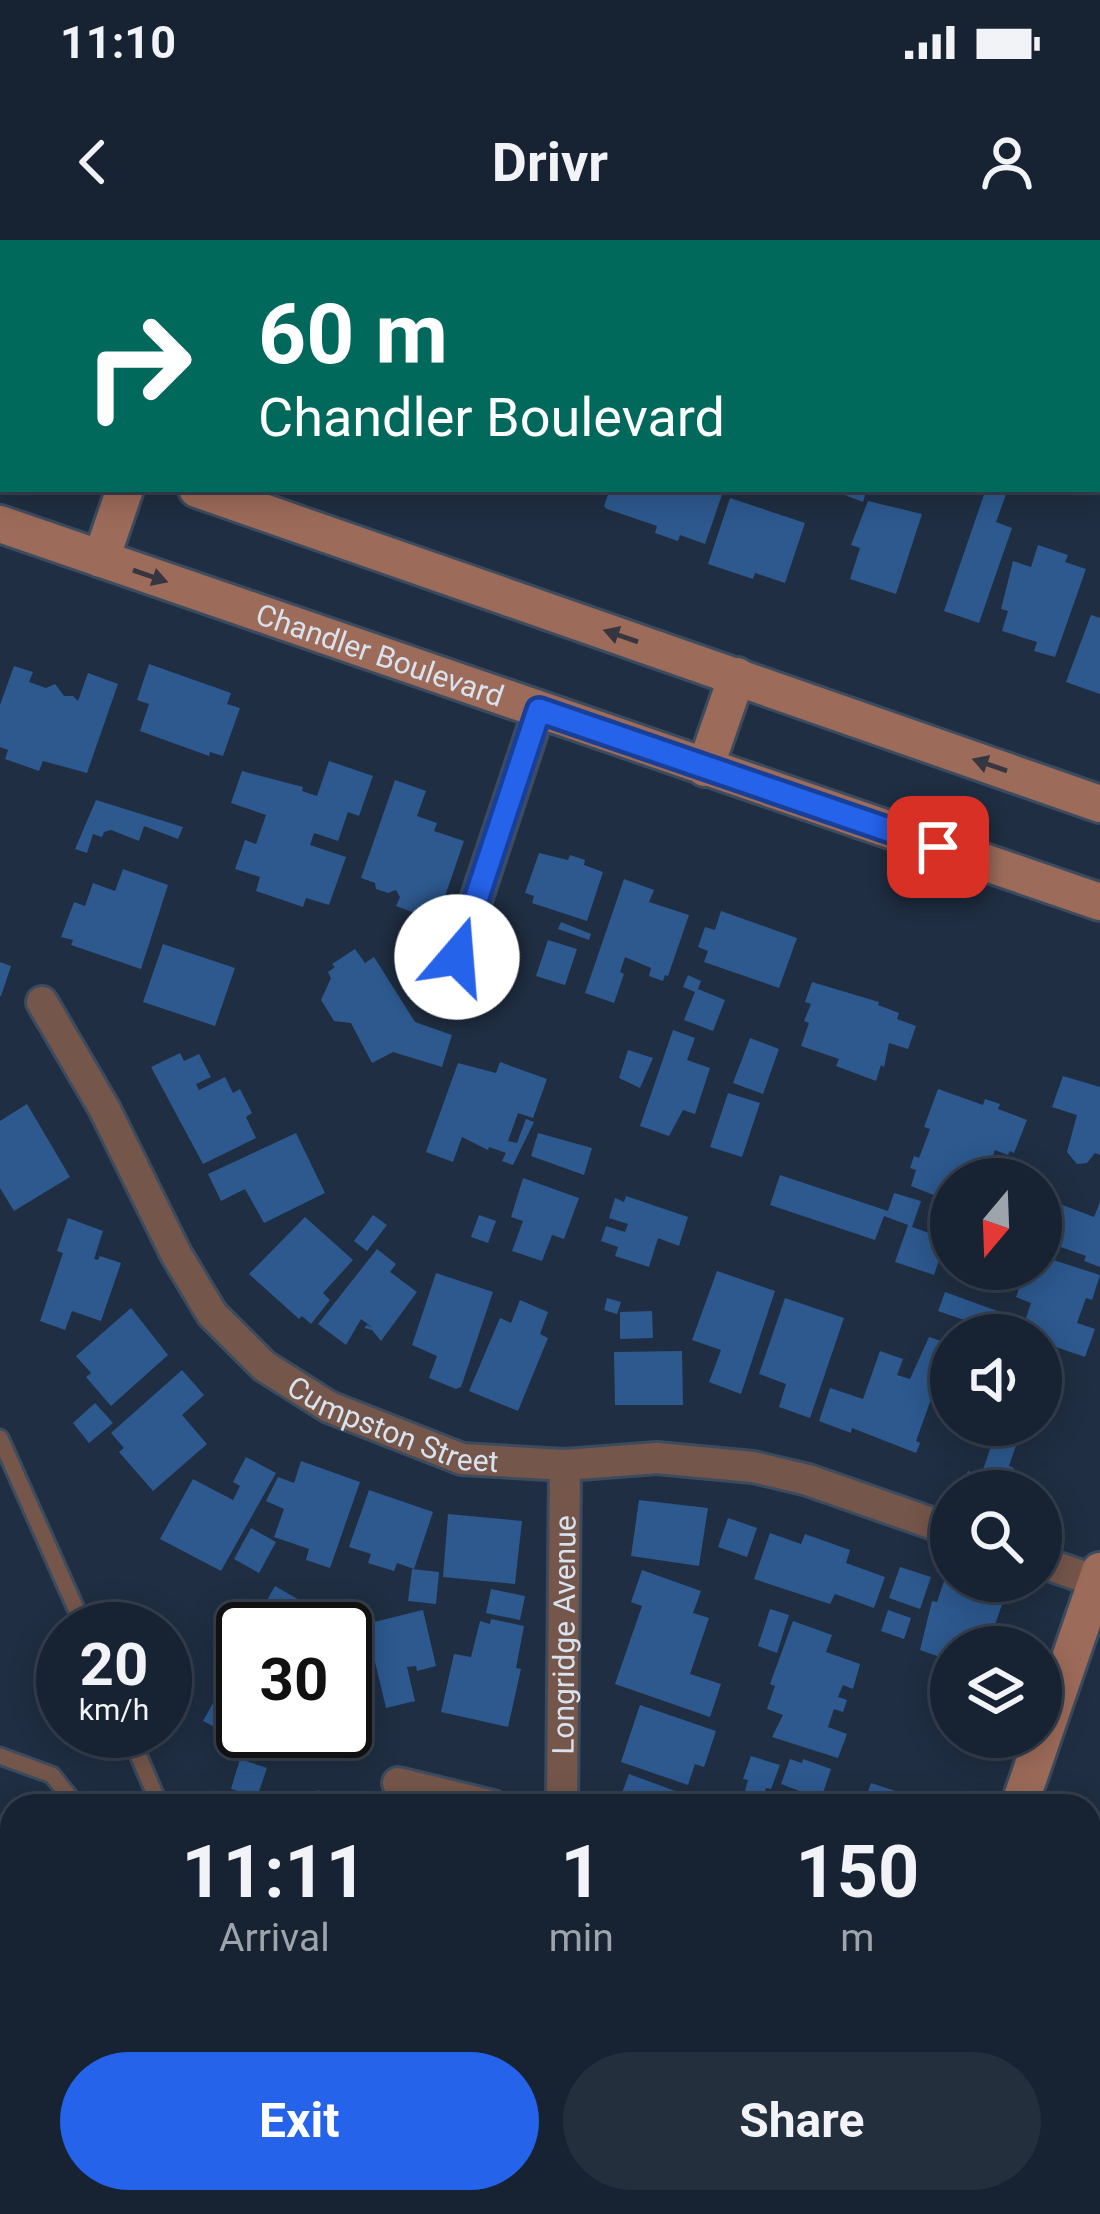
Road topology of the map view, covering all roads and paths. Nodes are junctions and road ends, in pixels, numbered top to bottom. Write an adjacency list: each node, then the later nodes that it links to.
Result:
1 (124, 492): 4 (street)
2 (206, 492): 5 (street, one-way to 2)
3 (0, 524): 4 (street, Chandler Boulevard)
4 (101, 559): 6 (street, Chandler Boulevard, one-way to 6)
5 (737, 676): 7 (street); 8 (street, one-way to 5)
6 (539, 710): 7 (street, Chandler Boulevard); 10 (street)
7 (705, 768): 9 (street, Chandler Boulevard)
8 (1100, 804)
9 (1100, 902)
10 (457, 957)
11 (42, 1002): 13 (street, Cumpston Street)
12 (0, 1438): 17 (lane)
13 (565, 1466): 14 (street, Cumpston Street); 24 (street, Longridge Avenue)
14 (930, 1523)
15 (1062, 1567): 16 (street)
16 (1098, 1576): 25 (street)
17 (73, 1602)
18 (0, 1756): 21 (lane)
19 (140, 1758): 22 (lane)
20 (398, 1783): 23 (street)
21 (67, 1794)
22 (155, 1794)
23 (443, 1794)
24 (562, 1794)
25 (1023, 1794)

